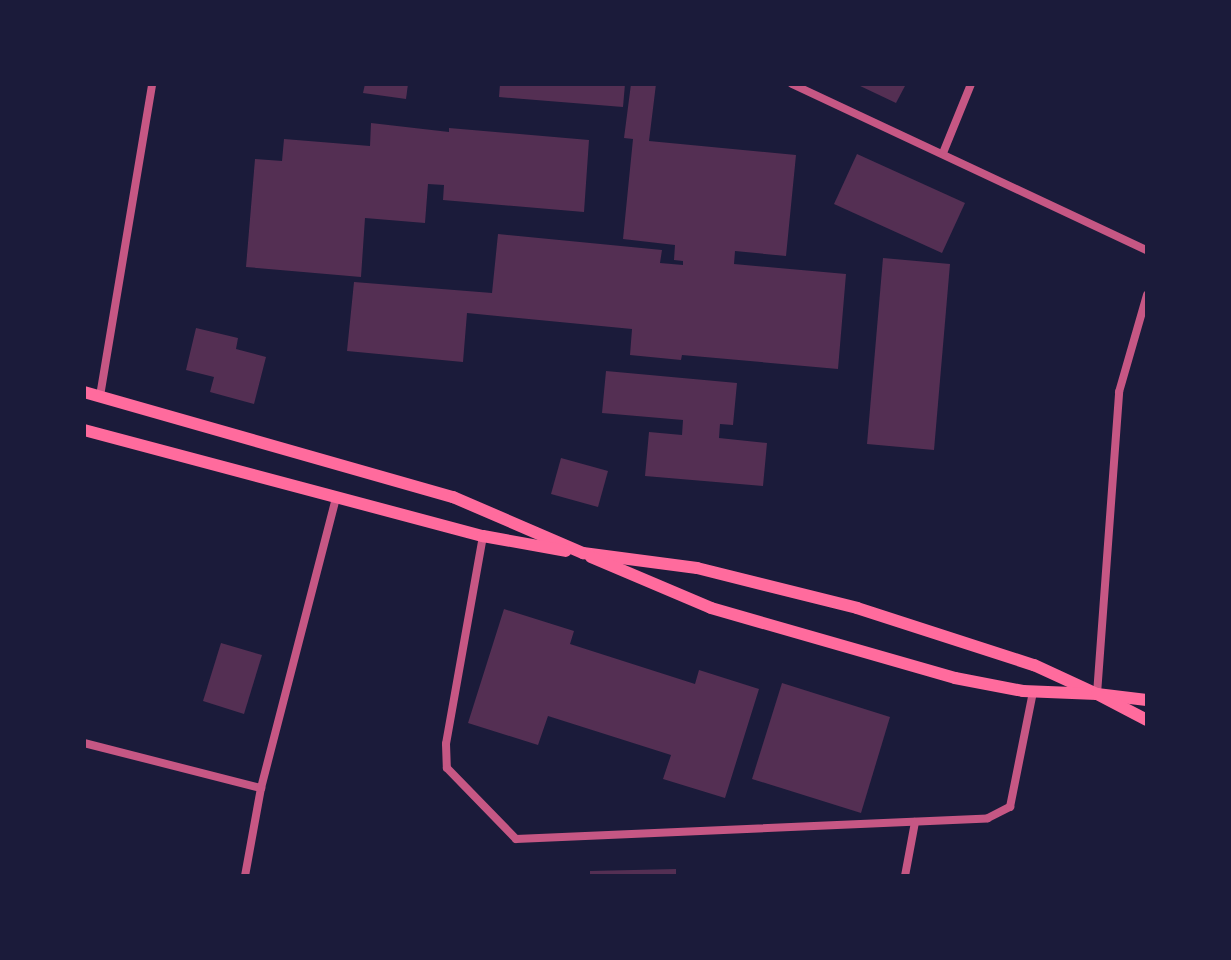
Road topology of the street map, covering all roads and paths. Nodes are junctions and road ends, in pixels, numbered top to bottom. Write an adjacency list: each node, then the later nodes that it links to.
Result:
1 (152, 84): 8 (street)
2 (792, 84): 4 (street)
3 (971, 84): 4 (street)
4 (943, 153): 5 (street)
5 (1147, 250)
6 (1147, 295): 14 (street)
7 (84, 392): 8 (main road)
8 (100, 396): 12 (main road)
9 (84, 430): 10 (main road)
10 (336, 497): 11 (main road); 18 (street)
11 (483, 536): 12 (main road); 19 (street)
12 (583, 553): 13 (main road); 14 (main road)
13 (1033, 692): 14 (main road); 19 (street)
14 (1097, 694): 15 (main road); 16 (main road)
15 (1147, 700)
16 (1147, 720)
17 (84, 743): 18 (street)
18 (261, 788): 20 (street)
19 (915, 822): 21 (street)
20 (245, 876)
21 (905, 876)

